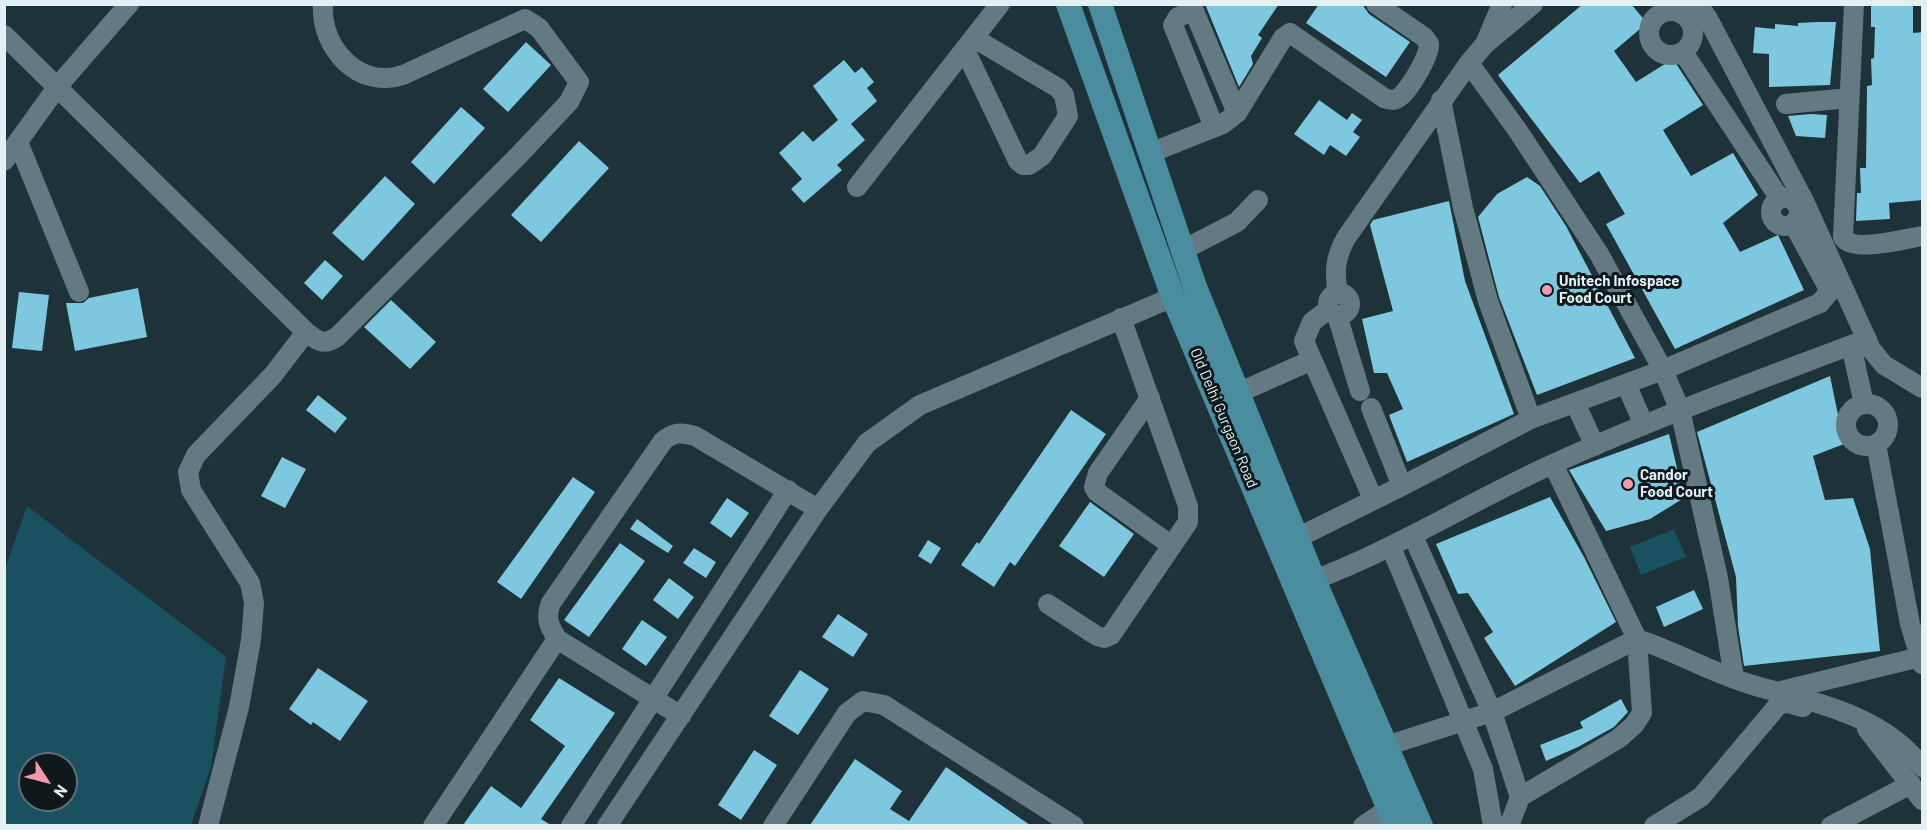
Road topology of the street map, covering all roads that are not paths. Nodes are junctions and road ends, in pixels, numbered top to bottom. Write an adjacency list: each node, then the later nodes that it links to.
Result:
1 (129, 4): 18 (street)
2 (322, 4): 36 (street)
3 (1000, 4): 14 (street)
4 (1068, 4): 33 (main road, Old Delhi Gurgaon Road)
5 (1100, 4): 25 (main road, Old Delhi Gurgaon Road)
6 (1376, 4): 22 (street)
7 (1502, 4): 15 (street)
8 (1533, 4): 15 (street)
9 (1854, 4): 19 (street)
10 (1192, 8): 22 (street); 23 (street)
11 (1664, 8): 12 (street); 16 (street)
12 (1699, 16): 16 (street); 29 (street)
13 (4, 35): 18 (street)
14 (969, 44): 14 (street); 27 (street)
15 (1485, 44): 17 (street)
16 (1683, 52): 29 (street)
17 (1469, 63): 20 (street); 39 (street)
18 (58, 86): 24 (street); 36 (street)
19 (1849, 98): 21 (street); 30 (street)
20 (1441, 100): 34 (street); 47 (street)
21 (1786, 104)
22 (1237, 113): 23 (street)
23 (1215, 127): 25 (street)
24 (18, 142): 26 (street); 32 (street)
25 (1150, 153): 31 (main road, Old Delhi Gurgaon Road)
26 (4, 161)
27 (857, 187)
28 (1258, 200): 31 (street)
29 (1794, 208): 37 (street); 39 (street)
30 (1923, 236)
31 (1183, 250): 42 (main road, Old Delhi Gurgaon Road)
32 (79, 292)
33 (1173, 297): 35 (street); 76 (main road, Old Delhi Gurgaon Road)
34 (1335, 306): 38 (street); 52 (street)
35 (1121, 318): 43 (street); 55 (street)
36 (306, 332): 77 (street)
37 (1859, 342): 41 (street); 45 (street); 46 (street)
38 (1312, 360): 42 (street); 54 (street)
39 (1663, 370): 40 (street); 46 (street)
40 (1626, 384): 44 (street); 48 (street)
41 (1923, 388)
42 (1238, 393): 57 (main road, Old Delhi Gurgaon Road)
43 (1150, 398): 58 (street); 58 (street)
44 (1575, 403): 47 (street); 50 (street)
45 (1864, 404): 49 (street); 49 (street)
46 (1680, 410): 48 (street); 66 (street)
47 (1531, 419): 52 (street)
48 (1644, 424): 50 (street)
49 (1876, 444): 62 (street)
50 (1594, 446): 51 (street)
51 (1553, 464): 56 (street); 64 (street)
52 (1402, 486): 54 (street)
53 (788, 490): 55 (street); 63 (street); 68 (street)
54 (1373, 499): 57 (street)
55 (818, 509): 70 (street)
56 (1413, 536): 59 (street); 69 (street)
57 (1297, 538): 60 (main road, Old Delhi Gurgaon Road)
58 (1172, 546): 61 (street)
59 (1391, 547): 60 (street); 71 (street)
60 (1314, 580): 72 (main road, Old Delhi Gurgaon Road)
61 (1048, 604)
62 (1916, 622): 65 (street)
63 (556, 639): 68 (street); 78 (street)
64 (1637, 639): 66 (street); 69 (street); 75 (street)
65 (1921, 660): 67 (street)
66 (1734, 678): 67 (street)
67 (1780, 691): 73 (street)
68 (654, 700): 70 (street); 79 (street)
69 (1492, 712): 71 (street); 75 (street)
70 (681, 717): 80 (street)
71 (1464, 719): 72 (street); 85 (street)
72 (1386, 746): 84 (main road, Old Delhi Gurgaon Road)
73 (1923, 766)
74 (1917, 792): 87 (street); 88 (street)
75 (1520, 797): 86 (street)
76 (1392, 817): 83 (street)
77 (208, 825)
78 (433, 825)
79 (571, 825)
80 (607, 825)
81 (773, 825): 82 (street)
82 (1074, 825)
83 (1363, 825)
84 (1421, 825)
85 (1493, 825)
86 (1509, 825)
87 (1654, 825)
88 (1831, 825)

